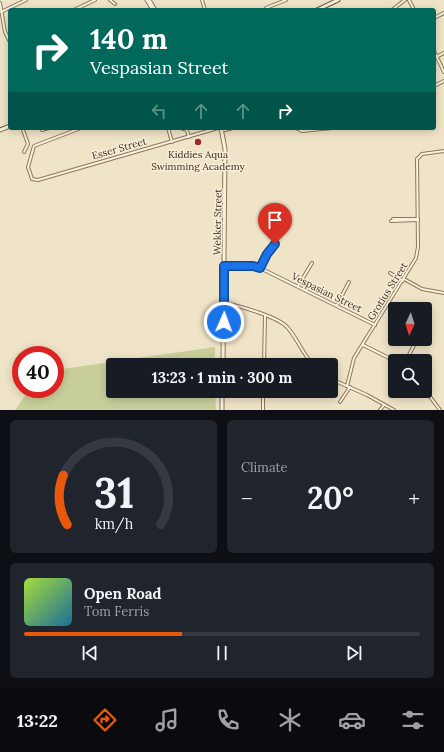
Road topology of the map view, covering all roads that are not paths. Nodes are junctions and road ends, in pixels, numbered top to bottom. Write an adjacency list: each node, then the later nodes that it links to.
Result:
1 (26, 0): 10 (street)
2 (95, 0): 11 (street)
3 (110, 0): 9 (street)
4 (286, 0): 7 (street)
5 (338, 0): 13 (street)
6 (405, 0): 14 (street)
7 (277, 2): 12 (street)
8 (0, 3): 16 (street)
9 (115, 4)
10 (10, 8)
11 (78, 8)
12 (266, 8)
13 (321, 8)
14 (395, 8)
15 (8, 9): 16 (street)
16 (2, 12): 17 (street)
17 (8, 34)
18 (444, 53): 19 (street)
19 (436, 57): 20 (street)
20 (444, 72)
21 (23, 130): 32 (street)
22 (76, 130): 33 (street)
23 (169, 130): 31 (street)
24 (187, 130): 30 (street)
25 (211, 130): 29 (street, Esser Street)
26 (222, 130): 40 (street, Wekker Street)
27 (298, 130): 28 (street)
28 (313, 130)
29 (204, 132): 30 (street, Esser Street)
30 (189, 137): 31 (street, Esser Street)
31 (172, 142): 33 (street, Esser Street)
32 (28, 146): 33 (street); 35 (street)
33 (33, 147)
34 (444, 151): 37 (street, Grotius Street)
35 (24, 152)
36 (392, 220): 37 (street)
37 (418, 220): 43 (street, Grotius Street)
38 (275, 244): 41 (street)
39 (312, 263): 45 (street)
40 (224, 266): 41 (street, Vespasian Street); 47 (street, Wekker Street)
41 (260, 268): 45 (street, Vespasian Street)
42 (390, 273): 43 (street)
43 (404, 280): 46 (street); 50 (street, Grotius Street)
44 (349, 282): 48 (street)
45 (298, 286): 48 (street, Vespasian Street)
46 (444, 294)
47 (224, 303): 49 (street); 52 (street, Wekker Street)
48 (337, 305): 50 (street, Vespasian Street)
49 (265, 316): 53 (street); 54 (street)
50 (375, 325): 51 (street, Grotius Street)
51 (363, 345): 55 (street); 57 (street, Grotius Street)
52 (223, 358)
53 (264, 358)
54 (307, 358)
55 (388, 358)
56 (338, 382): 57 (street)
57 (348, 386): 61 (street); 62 (street)
58 (222, 398): 63 (street)
59 (263, 398): 64 (street)
60 (431, 398): 67 (street)
61 (340, 402)
62 (385, 405): 65 (street); 66 (street)
63 (222, 410)
64 (263, 410)
65 (380, 410)
66 (394, 410)
67 (440, 410)

